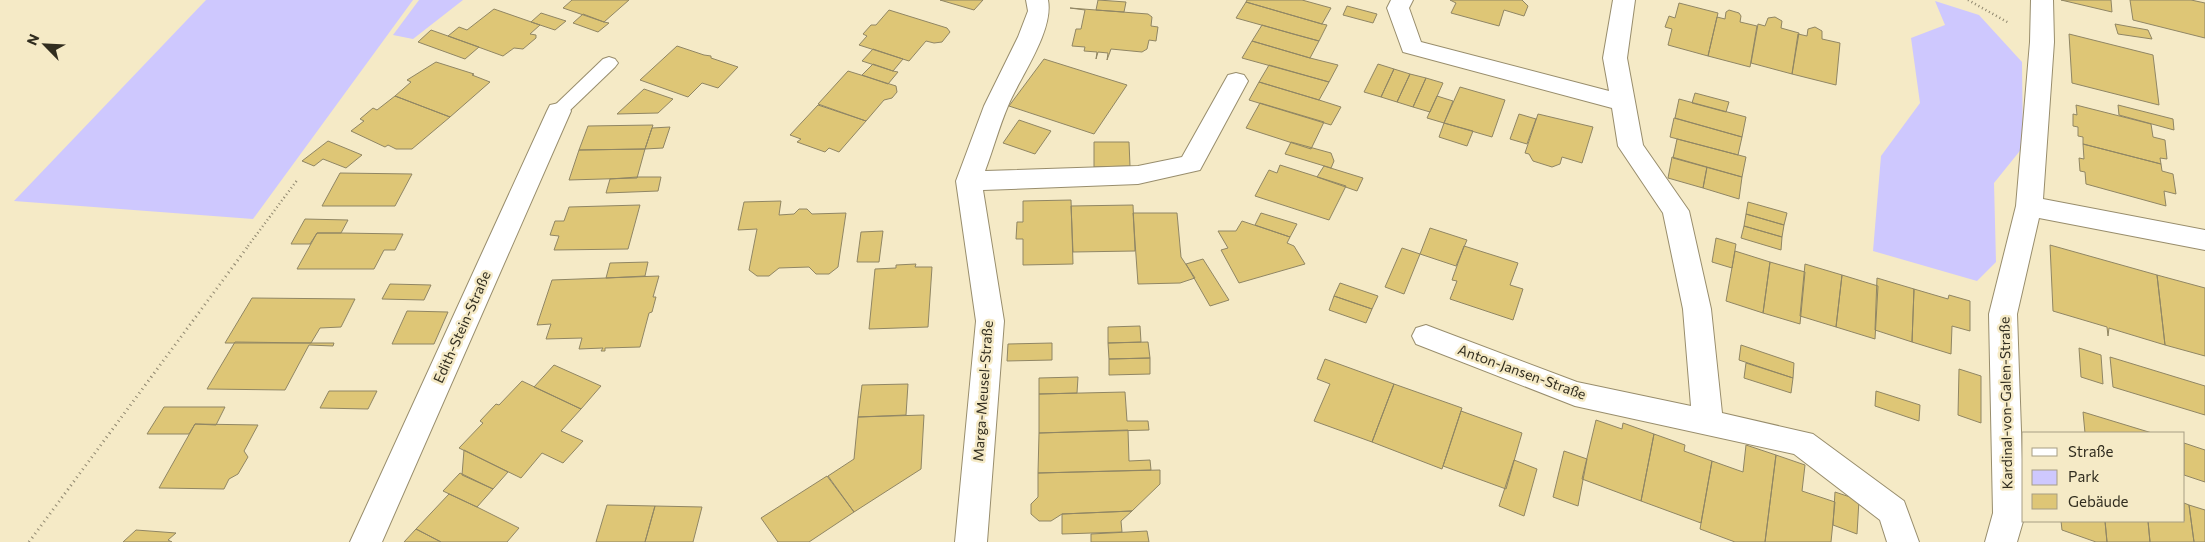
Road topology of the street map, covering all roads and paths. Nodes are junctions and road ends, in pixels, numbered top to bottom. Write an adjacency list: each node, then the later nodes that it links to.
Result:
1 (1037, 0): 12 (street, Marga-Meusel-Straße)
2 (1402, 0): 9 (street)
3 (1624, 0): 9 (street)
4 (1968, 0): 6 (path)
5 (2042, 0): 6 (street, Kardinal-von-Galen-Straße)
6 (2042, 42): 13 (street, Kardinal-von-Galen-Straße)
7 (609, 63): 10 (lane)
8 (1236, 81): 12 (street)
9 (1623, 103): 16 (street)
10 (559, 111): 18 (street, Edith-Stein-Straße)
11 (298, 179): 17 (path)
12 (969, 181): 19 (street, Marga-Meusel-Straße)
13 (2029, 206): 14 (street); 21 (street, Kardinal-von-Galen-Straße)
14 (2205, 240)
15 (1426, 336): 16 (street, Anton-Jansen-Straße)
16 (1708, 424): 20 (street, Anton-Jansen-Straße)
17 (29, 542)
18 (366, 542)
19 (971, 542)
20 (1903, 542)
21 (2001, 542)

